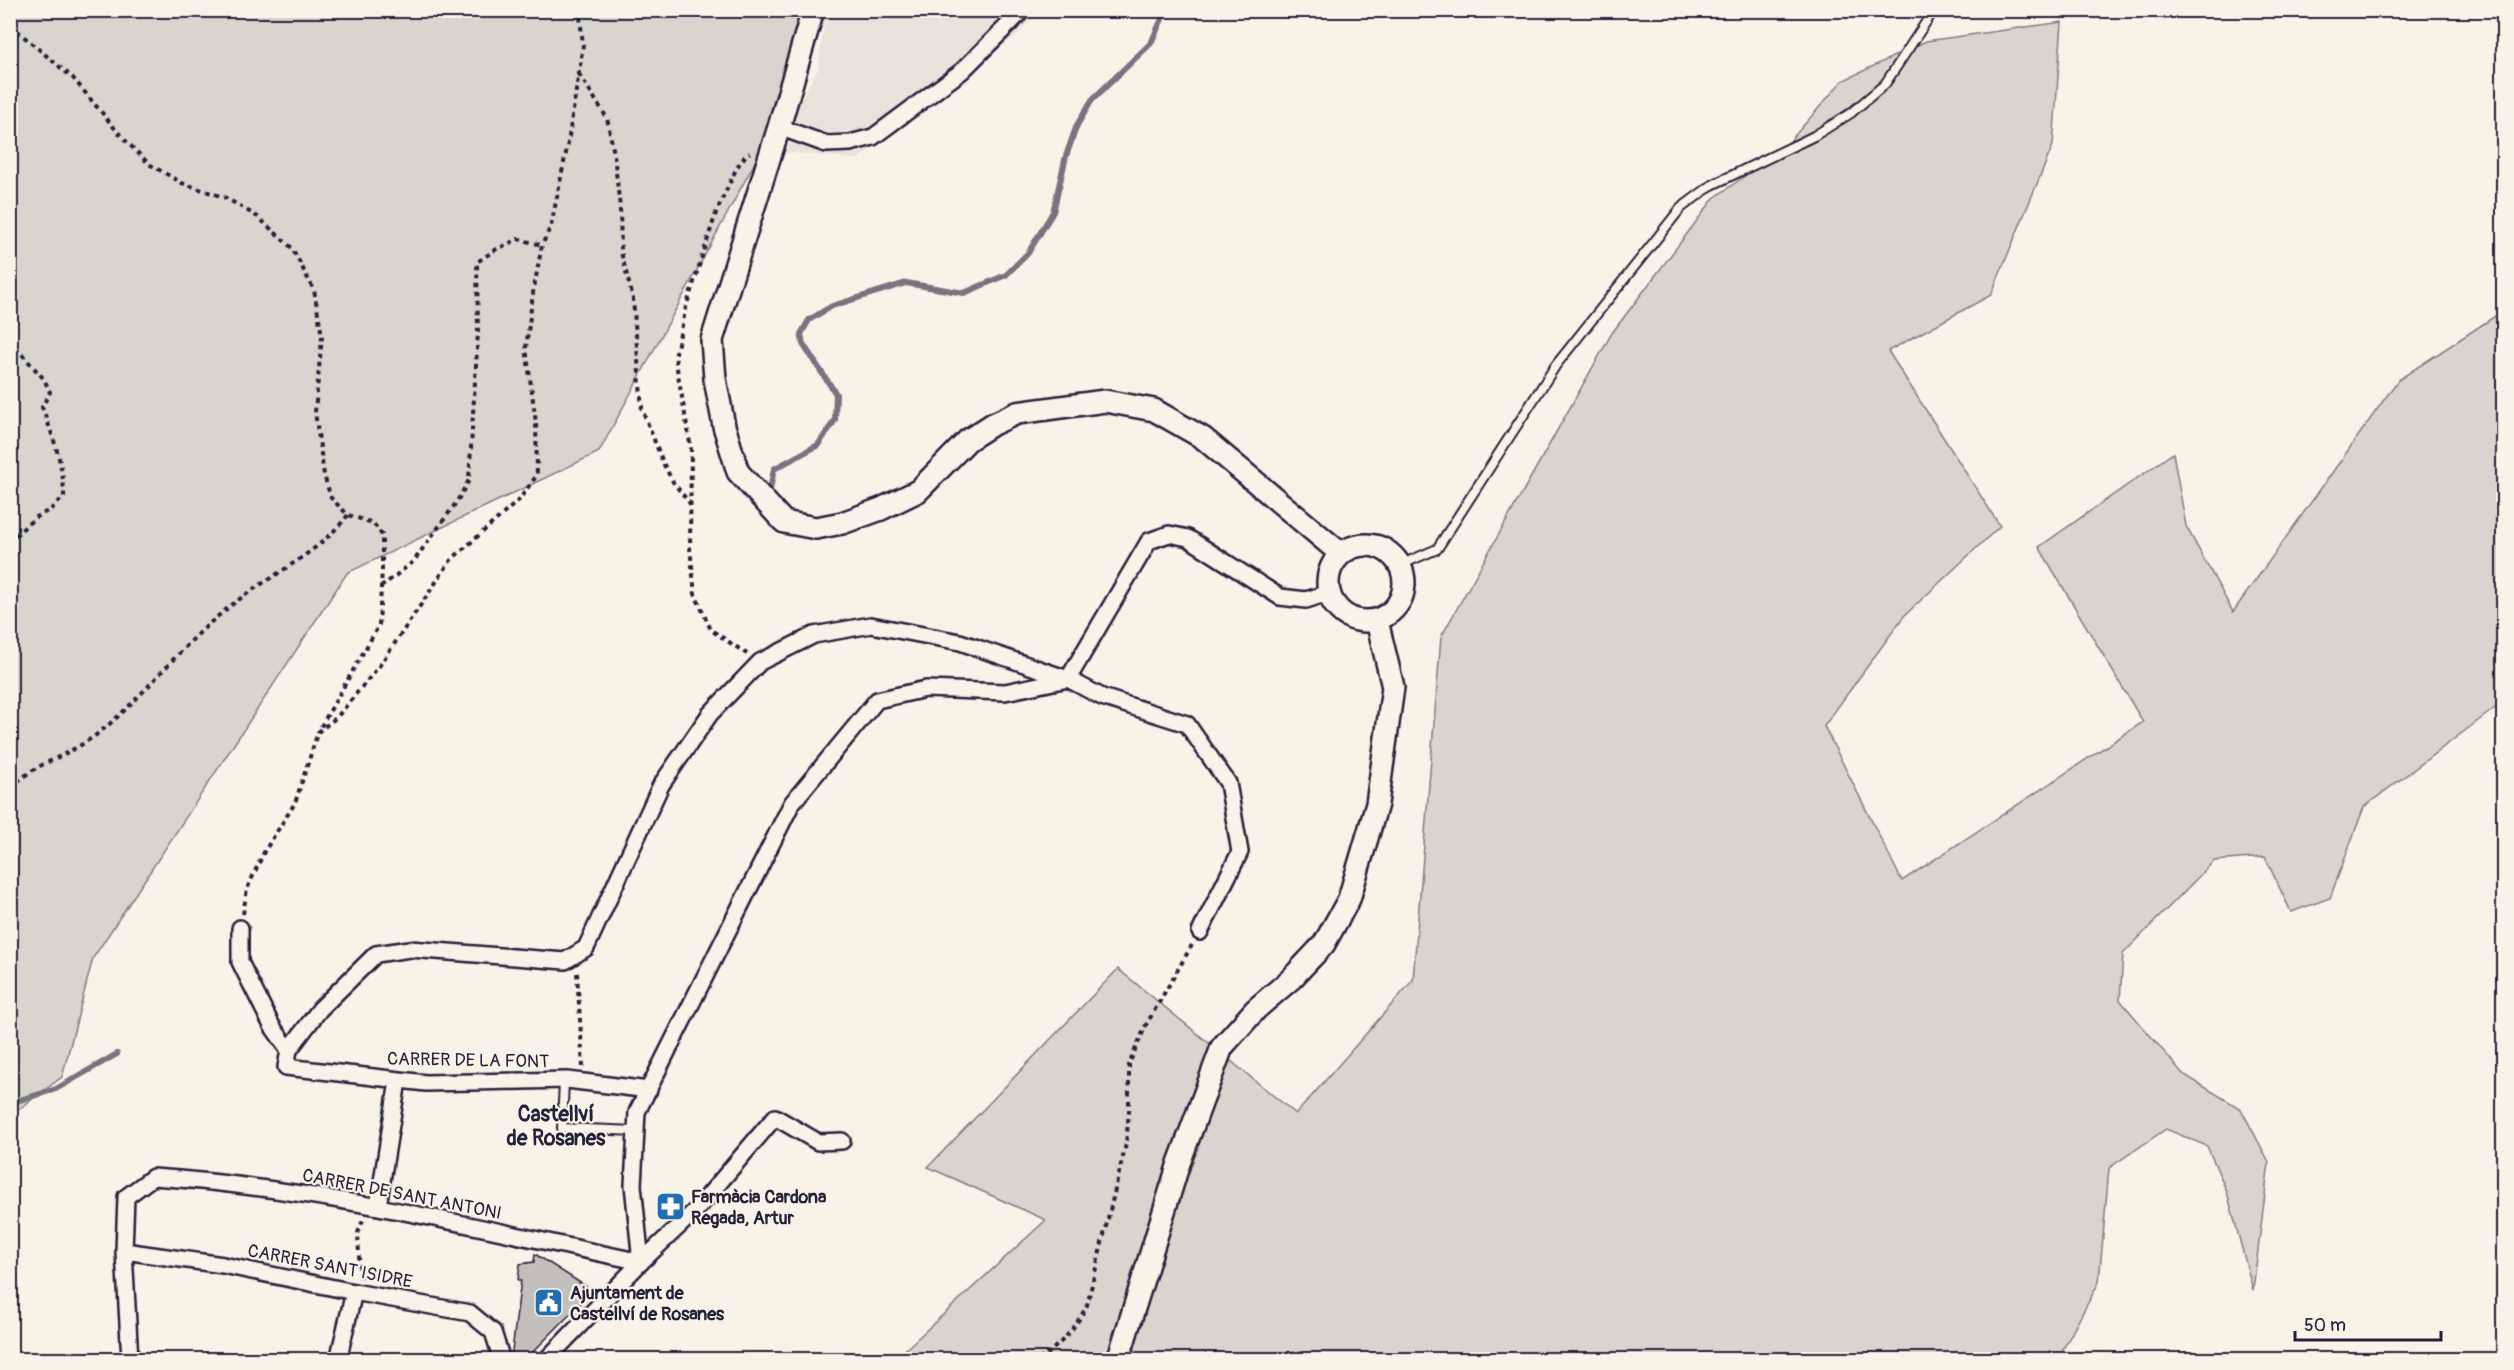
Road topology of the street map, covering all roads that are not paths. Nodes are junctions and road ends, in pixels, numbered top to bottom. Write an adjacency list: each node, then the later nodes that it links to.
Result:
1 (813, 10): 4 (street)
2 (1023, 10): 4 (street)
3 (1934, 10): 6 (lane)
4 (779, 127): 5 (street)
5 (1340, 553): 6 (street); 7 (street)
6 (1400, 565): 8 (street)
7 (1328, 593): 8 (street); 9 (street)
8 (1377, 621): 26 (street)
9 (1068, 679): 11 (street); 12 (street); 15 (street)
10 (240, 928): 12 (street)
11 (1200, 932)
12 (289, 1050): 14 (street, CARRER DE LA FONT)
13 (564, 1080): 14 (street, CARRER DE LA FONT); 15 (street, CARRER DE LA FONT); 16 (lane)
14 (398, 1082): 18 (street)
15 (649, 1090): 16 (street)
16 (636, 1131): 20 (street)
17 (842, 1141): 20 (street)
18 (378, 1206): 19 (street, CARRER DE SANT ANTONI); 20 (street, CARRER DE SANT ANTONI)
19 (124, 1251): 21 (street, CARRER SANT ISIDRE); 22 (street)
20 (641, 1262): 25 (street)
21 (354, 1292): 23 (street); 24 (street, CARRER SANT ISIDRE)
22 (130, 1359)
23 (339, 1359)
24 (502, 1359)
25 (546, 1359)
26 (1118, 1359)

